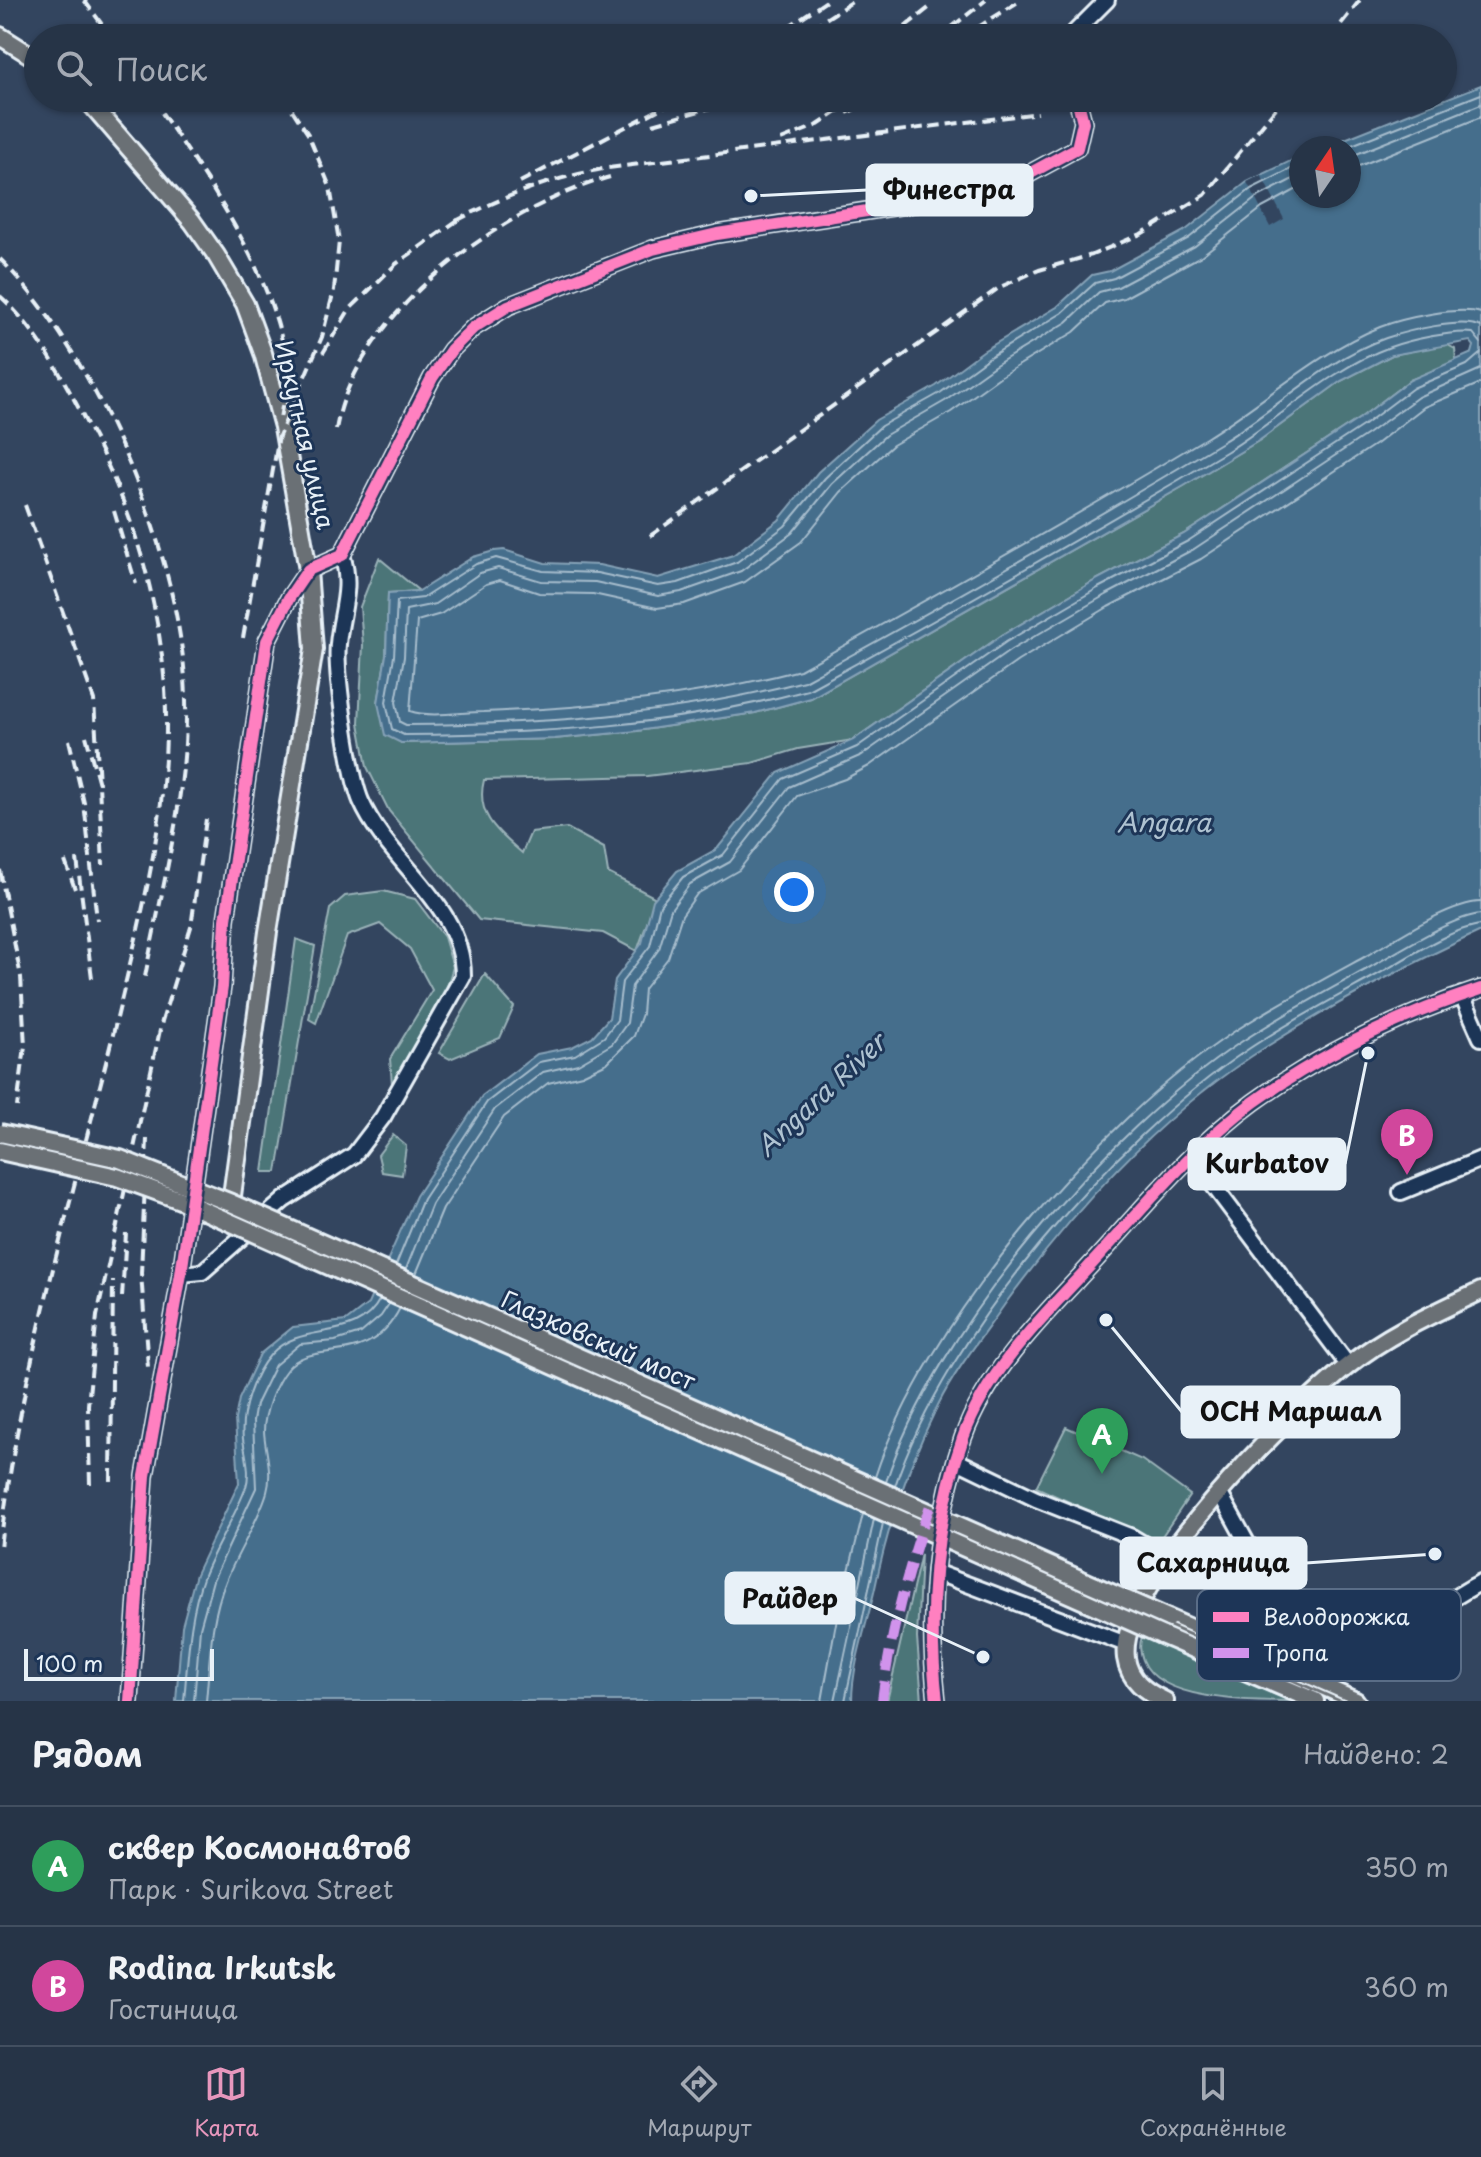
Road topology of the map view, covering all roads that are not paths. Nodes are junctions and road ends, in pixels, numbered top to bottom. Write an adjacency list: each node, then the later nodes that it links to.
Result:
1 (1107, 0): 2 (street)
2 (1083, 24)
3 (0, 36): 4 (main road)
4 (24, 51)
5 (98, 112): 8 (main road, Иркутная улица)
6 (1080, 112): 7 (street)
7 (342, 555): 8 (street); 18 (street)
8 (308, 570): 17 (main road, Иркутная улица); 18 (street)
9 (1481, 989): 10 (street)
10 (1462, 995): 11 (street); 14 (street)
11 (1481, 1038)
12 (0, 1133): 17 (main road, Глазковский мост, bridge)
13 (0, 1151): 30 (main road, Глазковский мост, bridge)
14 (1192, 1157): 20 (street); 21 (street)
15 (1481, 1159): 16 (street)
16 (1401, 1192)
17 (231, 1203): 28 (main road, Глазковский мост, bridge)
18 (181, 1274): 33 (street)
19 (1481, 1291): 20 (main road)
20 (1348, 1365): 22 (main road)
21 (957, 1461): 23 (street); 24 (street)
22 (1219, 1492): 23 (main road); 26 (street)
23 (1167, 1558): 29 (main road)
24 (935, 1572): 29 (street); 34 (street)
25 (1481, 1582): 27 (street)
26 (1272, 1589)
27 (1461, 1593)
28 (1197, 1631)
29 (1126, 1644): 35 (main road)
30 (1197, 1650)
31 (1268, 1681): 36 (main road, Глазковский мост, bridge)
32 (1311, 1681): 37 (main road, Глазковский мост, bridge)
33 (130, 1701)
34 (937, 1701)
35 (1165, 1701)
36 (1315, 1701)
37 (1356, 1701)

